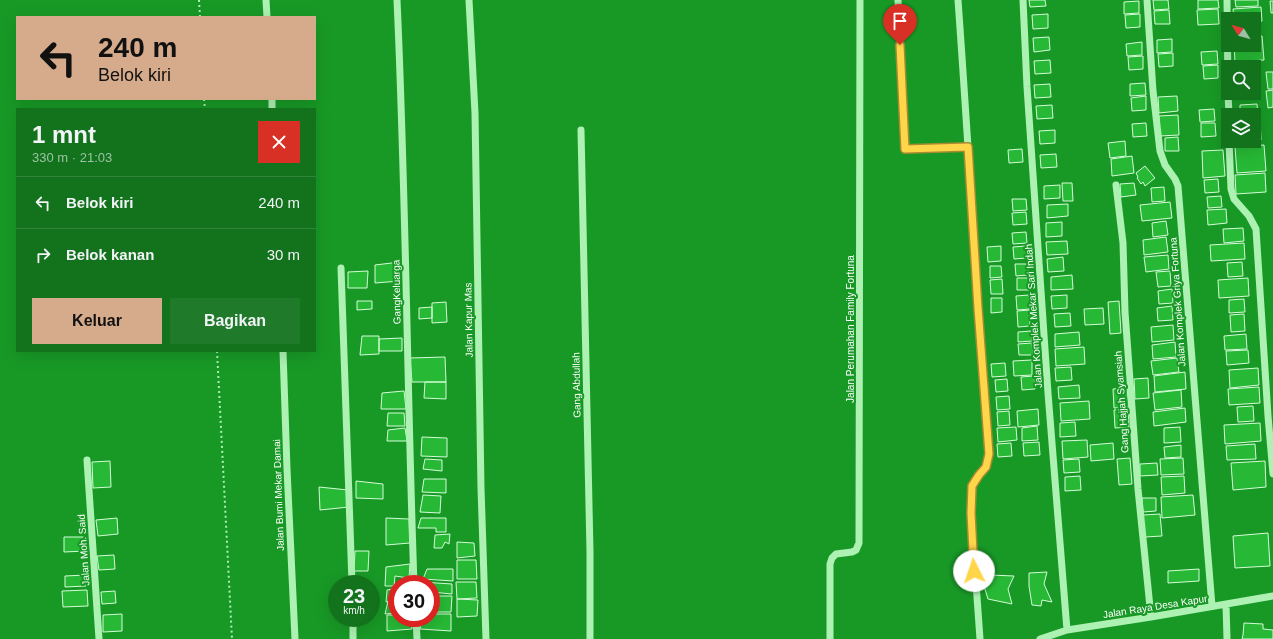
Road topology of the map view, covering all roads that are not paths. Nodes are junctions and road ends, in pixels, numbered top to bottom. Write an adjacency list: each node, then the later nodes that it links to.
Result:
1 (266, 0): 10 (street)
2 (397, 0): 21 (street, GangKeluarga)
3 (469, 0): 33 (street, Jalan Kapur Mas)
4 (860, 0): 35 (street, Jalan Perumahan Family Fortuna)
5 (898, 0): 13 (street)
6 (958, 0): 13 (street)
7 (1023, 0): 28 (street, Jalan Komplek Mekar Sari Indah)
8 (1147, 0): 24 (street, Jalan Komplek Griya Fortuna)
9 (1227, 0): 11 (street)
10 (267, 16)
11 (1228, 60)
12 (581, 130): 34 (street, Gang Abdullah)
13 (968, 147): 36 (street)
14 (1230, 148): 19 (street)
15 (1116, 185): 25 (street, Gang Hajjah Syamsiah)
16 (341, 268): 20 (street)
17 (283, 352): 30 (street, Jalan Bumi Mekar Damai)
18 (86, 460): 29 (street, Jalan Moh. Said)
19 (1273, 474)
20 (352, 575)
21 (414, 575)
22 (1273, 596): 23 (street, Jalan Raya Desa Kapur)
23 (1226, 604): 24 (street, Jalan Raya Desa Kapur); 38 (street)
24 (1212, 606): 25 (street, Jalan Raya Desa Kapur)
25 (1151, 618): 28 (street, Jalan Raya Desa Kapur)
26 (353, 627): 31 (street)
27 (416, 627): 32 (street)
28 (1067, 630): 37 (street, Jalan Raya Desa Kapur)
29 (99, 639)
30 (295, 639)
31 (353, 639)
32 (416, 639)
33 (486, 639)
34 (590, 639)
35 (830, 639)
36 (980, 639)
37 (1040, 639)
38 (1227, 639)

